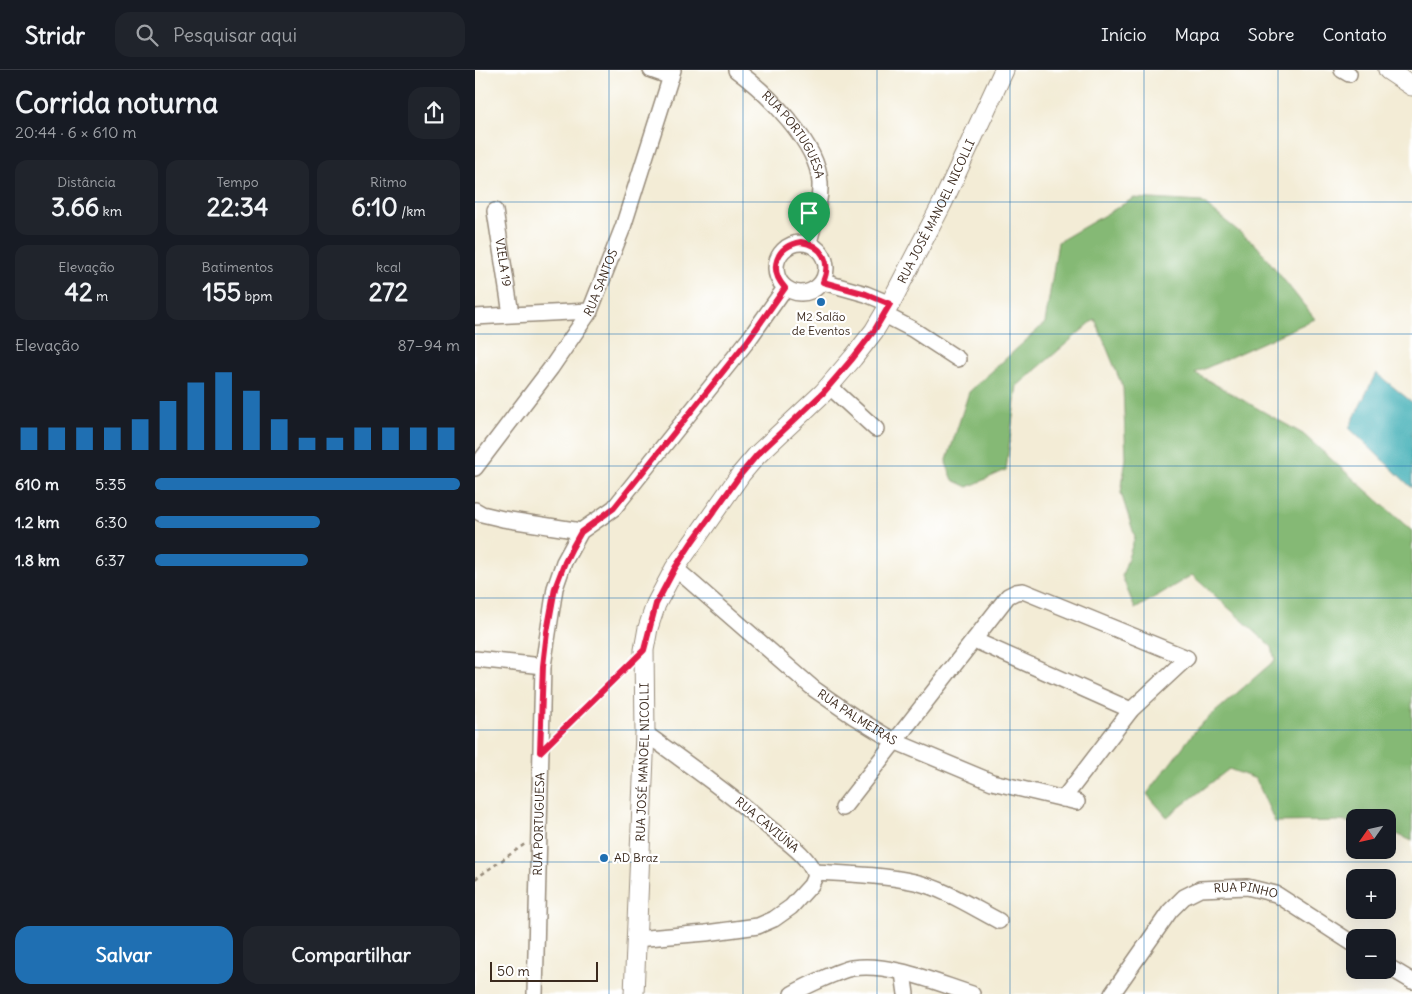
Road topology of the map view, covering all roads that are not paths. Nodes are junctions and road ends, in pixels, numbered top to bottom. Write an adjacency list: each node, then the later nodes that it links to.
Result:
1 (651, 70): 4 (street)
2 (736, 70): 6 (street, RUA PORTUGUESA)
3 (1004, 70): 9 (main road, RUA JOSÉ MANOEL NICOLLI)
4 (672, 73): 10 (street, RUA SANTOS)
5 (495, 211): 11 (street, VIELA 19)
6 (809, 243): 7 (street); 8 (street)
7 (823, 282): 8 (street); 9 (street)
8 (785, 288): 18 (street, RUA PORTUGUESA)
9 (887, 309): 13 (street); 14 (main road, RUA JOSÉ MANOEL NICOLLI)
10 (590, 311): 11 (street); 16 (street, RUA SANTOS)
11 (511, 314): 12 (street)
12 (475, 317)
13 (959, 359)
14 (829, 386): 15 (street); 19 (main road, RUA JOSÉ MANOEL NICOLLI)
15 (876, 429)
16 (475, 468)
17 (475, 510): 18 (street)
18 (581, 532): 22 (street, RUA PORTUGUESA)
19 (675, 568): 24 (main road, RUA JOSÉ MANOEL NICOLLI); 25 (street, RUA PALMEIRAS)
20 (974, 640): 23 (street); 23 (street); 25 (street)
21 (475, 659): 22 (street)
22 (543, 666): 34 (street, RUA PORTUGUESA)
23 (1131, 710): 25 (street, RUA PALMEIRAS)
24 (645, 732): 27 (street, RUA CAVIÚNA); 29 (main road, RUA JOSÉ MANOEL NICOLLI)
25 (895, 741): 26 (street)
26 (843, 808)
27 (814, 872): 28 (street); 29 (street)
28 (999, 921)
29 (635, 939): 35 (main road, RUA JOSÉ MANOEL NICOLLI)
30 (1346, 939): 39 (street, RUA PINHO)
31 (1396, 971): 33 (street)
32 (903, 973): 36 (street); 37 (street); 38 (street)
33 (1412, 981)
34 (535, 994)
35 (634, 994)
36 (792, 994)
37 (907, 994)
38 (972, 994)
39 (1112, 994)

